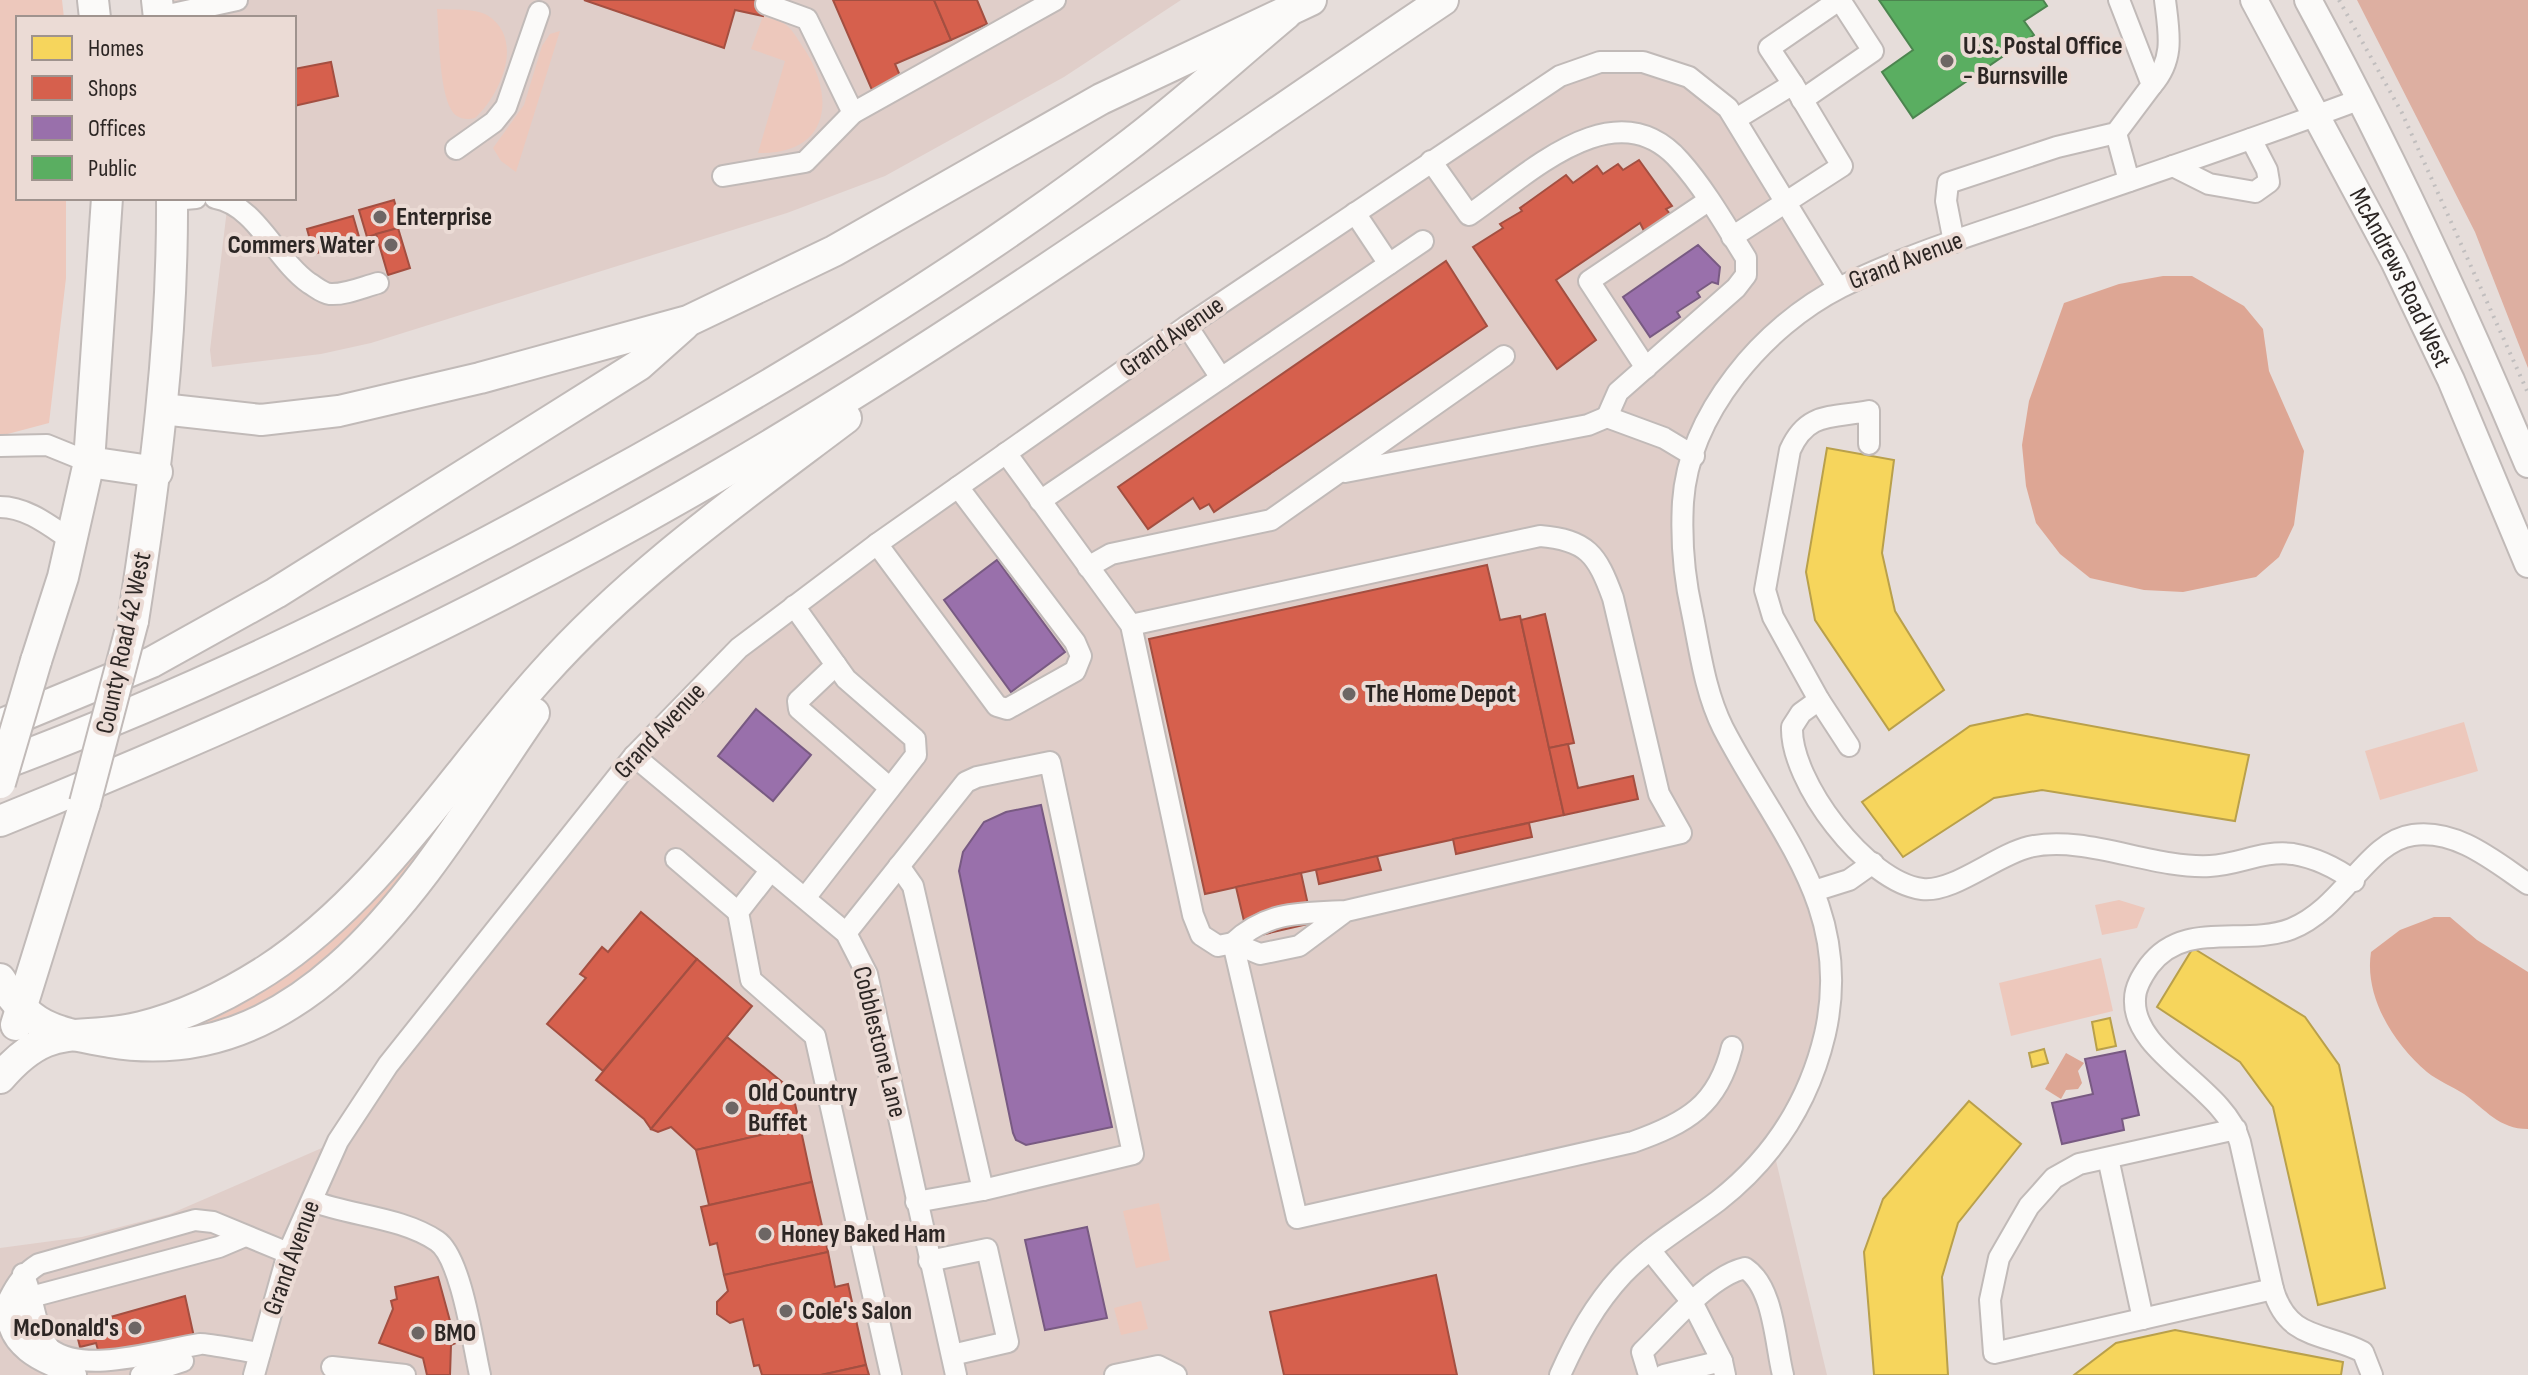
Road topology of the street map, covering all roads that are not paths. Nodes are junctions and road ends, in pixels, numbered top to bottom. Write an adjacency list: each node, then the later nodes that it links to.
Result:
1 (237, 0): 11 (street)
2 (1055, 0): 16 (street)
3 (1443, 0): 37 (highway)
4 (1839, 0): 14 (street); 14 (street)
5 (2119, 0): 13 (street)
6 (2165, 0): 13 (street)
7 (2254, 0): 17 (main road, McAndrews Road West)
8 (2308, 0): 15 (main road, McAndrews Road West)
9 (766, 4): 16 (street)
10 (1299, 7): 39 (highway); 69 (highway)
11 (158, 12)
12 (539, 12): 21 (street)
13 (2152, 85): 19 (street)
14 (1797, 92): 18 (street); 30 (street)
15 (2361, 99): 17 (street, Grand Avenue); 51 (main road, McAndrews Road West)
16 (853, 113): 24 (street)
17 (2318, 115): 20 (street, Grand Avenue); 59 (main road, McAndrews Road West)
18 (1736, 119): 22 (street, Grand Avenue); 30 (street, Grand Avenue)
19 (2116, 133): 25 (street); 34 (street)
20 (2251, 139): 23 (street, Grand Avenue); 23 (street)
21 (456, 149)
22 (1431, 161): 29 (street); 31 (street, Grand Avenue)
23 (2173, 166): 25 (street, Grand Avenue)
24 (723, 176)
25 (2129, 181): 34 (street, Grand Avenue)
26 (107, 200): 50 (highway)
27 (180, 200): 44 (highway, County Road 42 West)
28 (228, 200): 36 (street)
29 (1708, 201): 32 (street); 42 (street)
30 (1786, 202): 32 (street); 38 (street, Grand Avenue)
31 (1355, 213): 35 (street); 40 (street, Grand Avenue)
32 (1732, 237): 42 (street)
33 (1423, 241): 35 (street)
34 (1954, 242): 38 (street, Grand Avenue)
35 (1389, 264): 43 (street)
36 (378, 283)
37 (1023, 284): 61 (highway); 72 (highway)
38 (1838, 288): 49 (street)
39 (688, 321): 44 (highway); 66 (highway)
40 (1187, 326): 43 (street); 48 (street, Grand Avenue)
41 (1504, 356): 53 (street)
42 (1646, 368): 45 (street)
43 (1221, 378): 55 (street)
44 (162, 409): 52 (highway, County Road 42 West)
45 (1607, 417): 49 (street); 53 (street)
46 (1869, 444): 65 (street)
47 (0, 446): 50 (street)
48 (1006, 453): 54 (street, Grand Avenue); 55 (street)
49 (1694, 456): 79 (street)
50 (89, 462): 52 (highway); 57 (highway)
51 (2528, 464)
52 (157, 472): 86 (highway, County Road 42 West, bridge)
53 (1340, 474): 60 (street)
54 (958, 487): 58 (street, Grand Avenue); 58 (street)
55 (1040, 501): 60 (street)
56 (0, 507): 57 (street)
57 (71, 540): 70 (highway, bridge)
58 (877, 544): 62 (street, Grand Avenue)
59 (2528, 564)
60 (1088, 567): 63 (street)
61 (618, 599): 87 (highway); 87 (highway)
62 (794, 606): 64 (street); 68 (street, Grand Avenue)
63 (1131, 625): 81 (street); 84 (street)
64 (836, 665): 71 (street); 71 (street)
65 (1819, 700): 67 (street); 74 (street)
66 (0, 725)
67 (1849, 746)
68 (634, 756): 76 (street, Cobblestone Lane); 93 (street, Grand Avenue)
69 (0, 765)
70 (0, 783)
71 (890, 788): 80 (street)
72 (0, 821)
73 (676, 859): 82 (street)
74 (1873, 863): 77 (street); 79 (street)
75 (899, 866): 83 (street); 92 (street); 92 (street)
76 (771, 870): 80 (street, Cobblestone Lane); 82 (street)
77 (2354, 881): 78 (street); 90 (street)
78 (2528, 884)
79 (1814, 891): 96 (street)
80 (805, 898): 83 (street, Cobblestone Lane)
81 (1346, 911): 84 (street); 84 (street)
82 (738, 912): 116 (street)
83 (846, 933): 94 (street, Cobblestone Lane)
84 (1233, 943): 88 (street)
85 (0, 979): 86 (highway)
86 (21, 1010): 87 (highway); 89 (highway, County Road 42 West)
87 (67, 1034): 89 (highway)
88 (1732, 1047)
89 (0, 1075)
90 (2236, 1129): 91 (street); 100 (street)
91 (2108, 1158): 103 (street); 103 (street)
92 (983, 1190): 94 (street)
93 (312, 1201): 97 (street, Grand Avenue); 115 (street)
94 (916, 1202): 98 (street, Cobblestone Lane)
95 (245, 1236): 97 (street); 99 (street); 101 (street)
96 (1650, 1250): 102 (street); 118 (street)
97 (288, 1253): 106 (street, Grand Avenue)
98 (929, 1261): 107 (street, Cobblestone Lane); 107 (street)
99 (23, 1274): 101 (street); 104 (street); 111 (street)
100 (2273, 1289): 103 (street); 122 (street)
101 (31, 1297): 104 (street)
102 (1692, 1302): 109 (street); 119 (street); 121 (street)
103 (2143, 1319)
104 (50, 1349): 105 (street)
105 (219, 1349): 106 (street); 112 (street)
106 (260, 1353): 113 (street, Grand Avenue)
107 (954, 1365)
108 (332, 1367): 114 (street)
109 (1724, 1368): 120 (street)
110 (1162, 1372): 117 (street)
111 (76, 1375)
112 (141, 1375)
113 (254, 1375)
114 (405, 1375)
115 (480, 1375)
116 (891, 1375)
117 (1115, 1375)
118 (1560, 1375)
119 (1649, 1375)
120 (1664, 1375)
121 (1783, 1375)
122 (2372, 1375)

